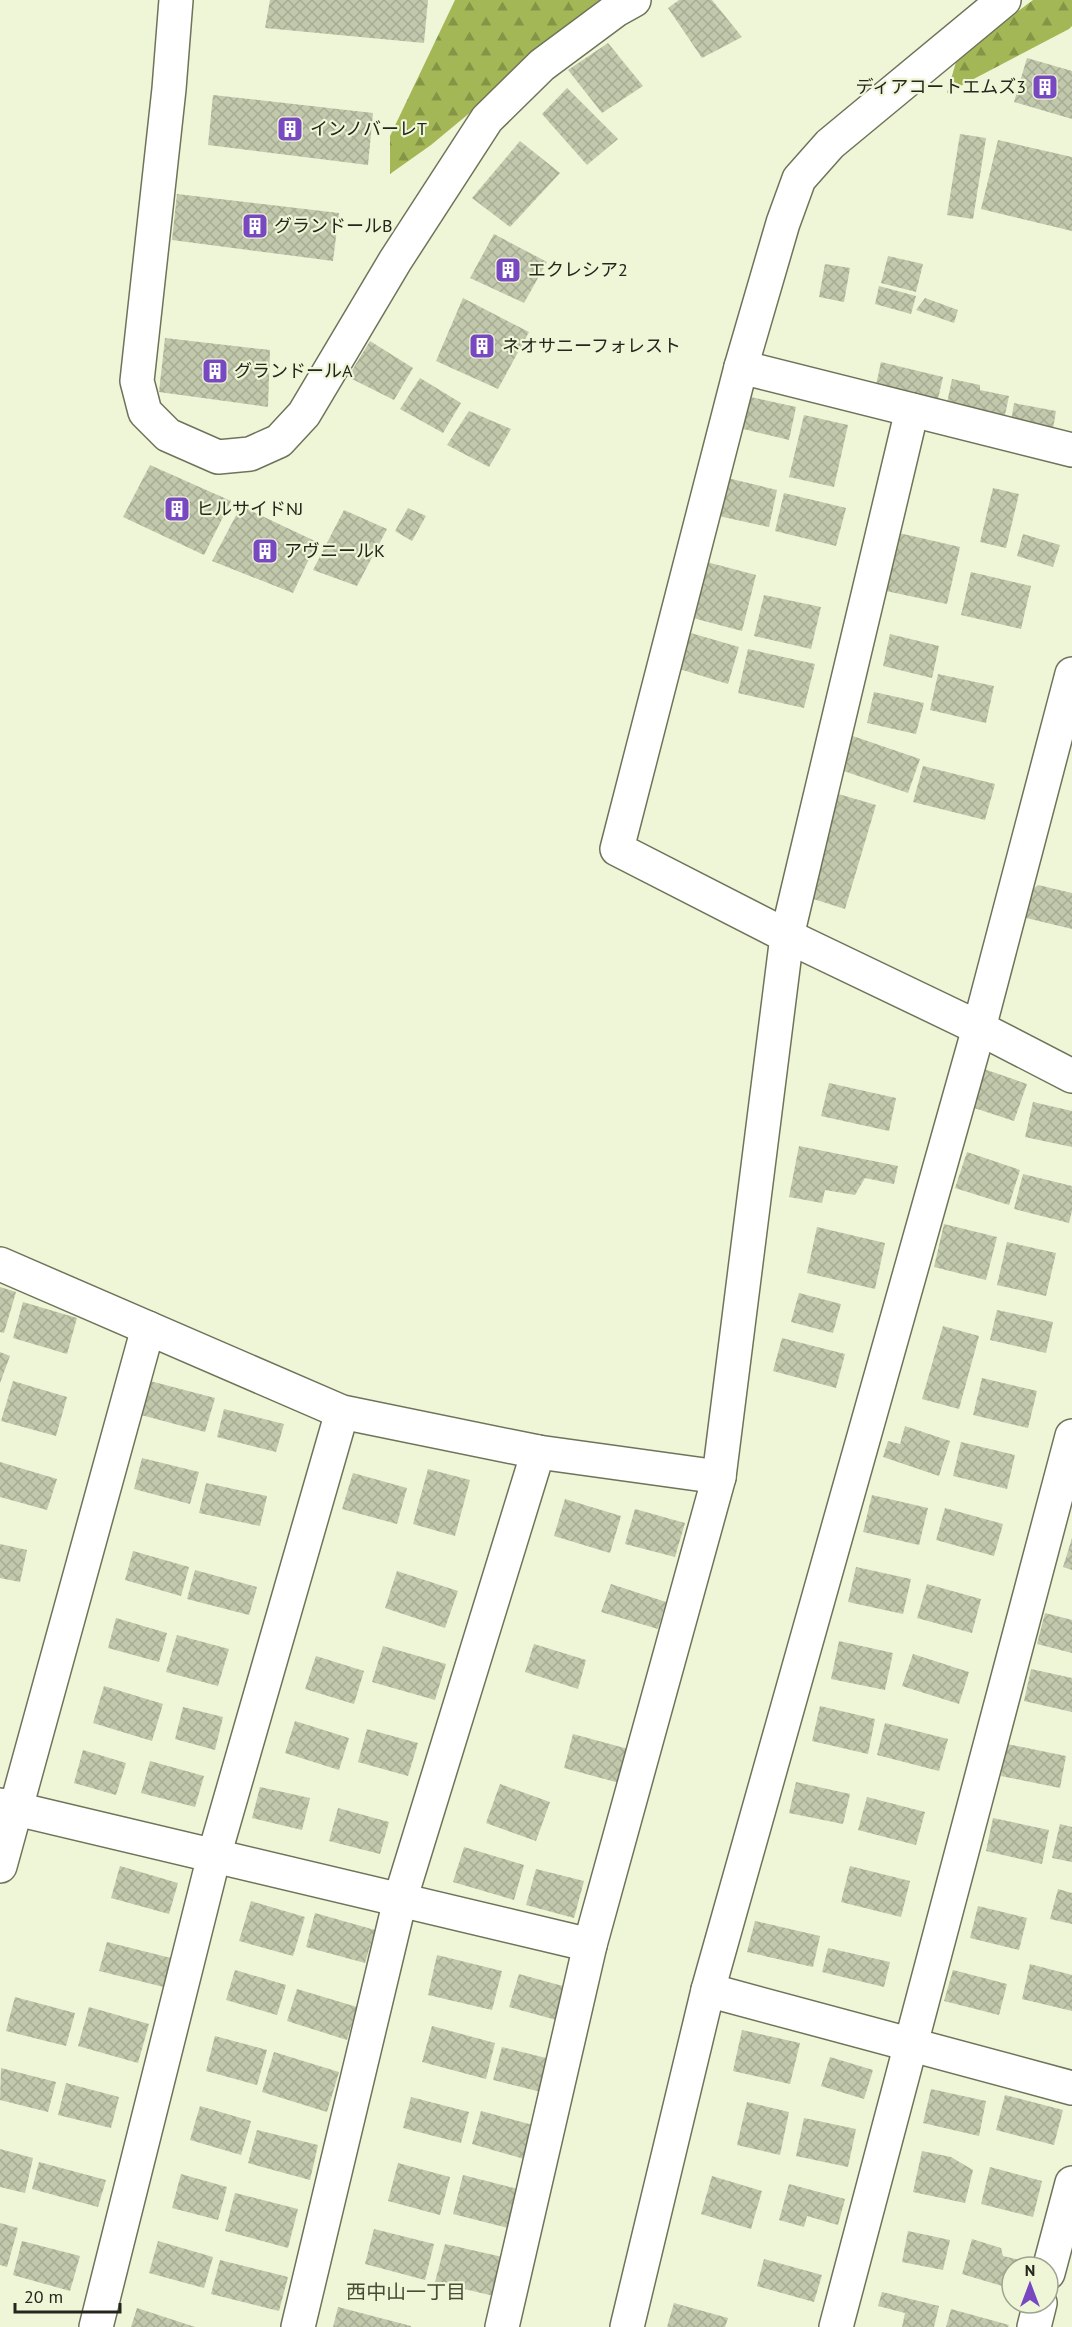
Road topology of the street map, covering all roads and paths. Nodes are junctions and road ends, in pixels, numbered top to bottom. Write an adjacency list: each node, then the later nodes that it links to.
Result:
1 (176, 0): 2 (street)
2 (634, 0)
3 (1004, 0): 4 (street)
4 (741, 367): 5 (street); 8 (street)
5 (912, 410): 6 (street); 8 (street)
6 (1072, 450)
7 (1072, 674): 9 (street)
8 (787, 936): 9 (street); 16 (street)
9 (979, 1028): 10 (street); 22 (street)
10 (1072, 1076)
11 (0, 1264): 12 (street)
12 (148, 1328): 13 (street); 17 (street)
13 (342, 1412): 15 (street); 18 (street)
14 (1072, 1436): 23 (street)
15 (538, 1452): 16 (street); 20 (street)
16 (719, 1477): 21 (street)
17 (8, 1807): 18 (street); 19 (street)
18 (214, 1856): 20 (street); 27 (street)
19 (0, 1866)
20 (400, 1900): 21 (street); 28 (street)
21 (590, 1945): 29 (street)
22 (708, 1990): 23 (street); 30 (street)
23 (912, 2044): 24 (street); 31 (street)
24 (1072, 2088)
25 (1072, 2183): 26 (street)
26 (1053, 2255)
27 (96, 2327)
28 (298, 2327)
29 (502, 2327)
30 (627, 2327)
31 (836, 2327)

